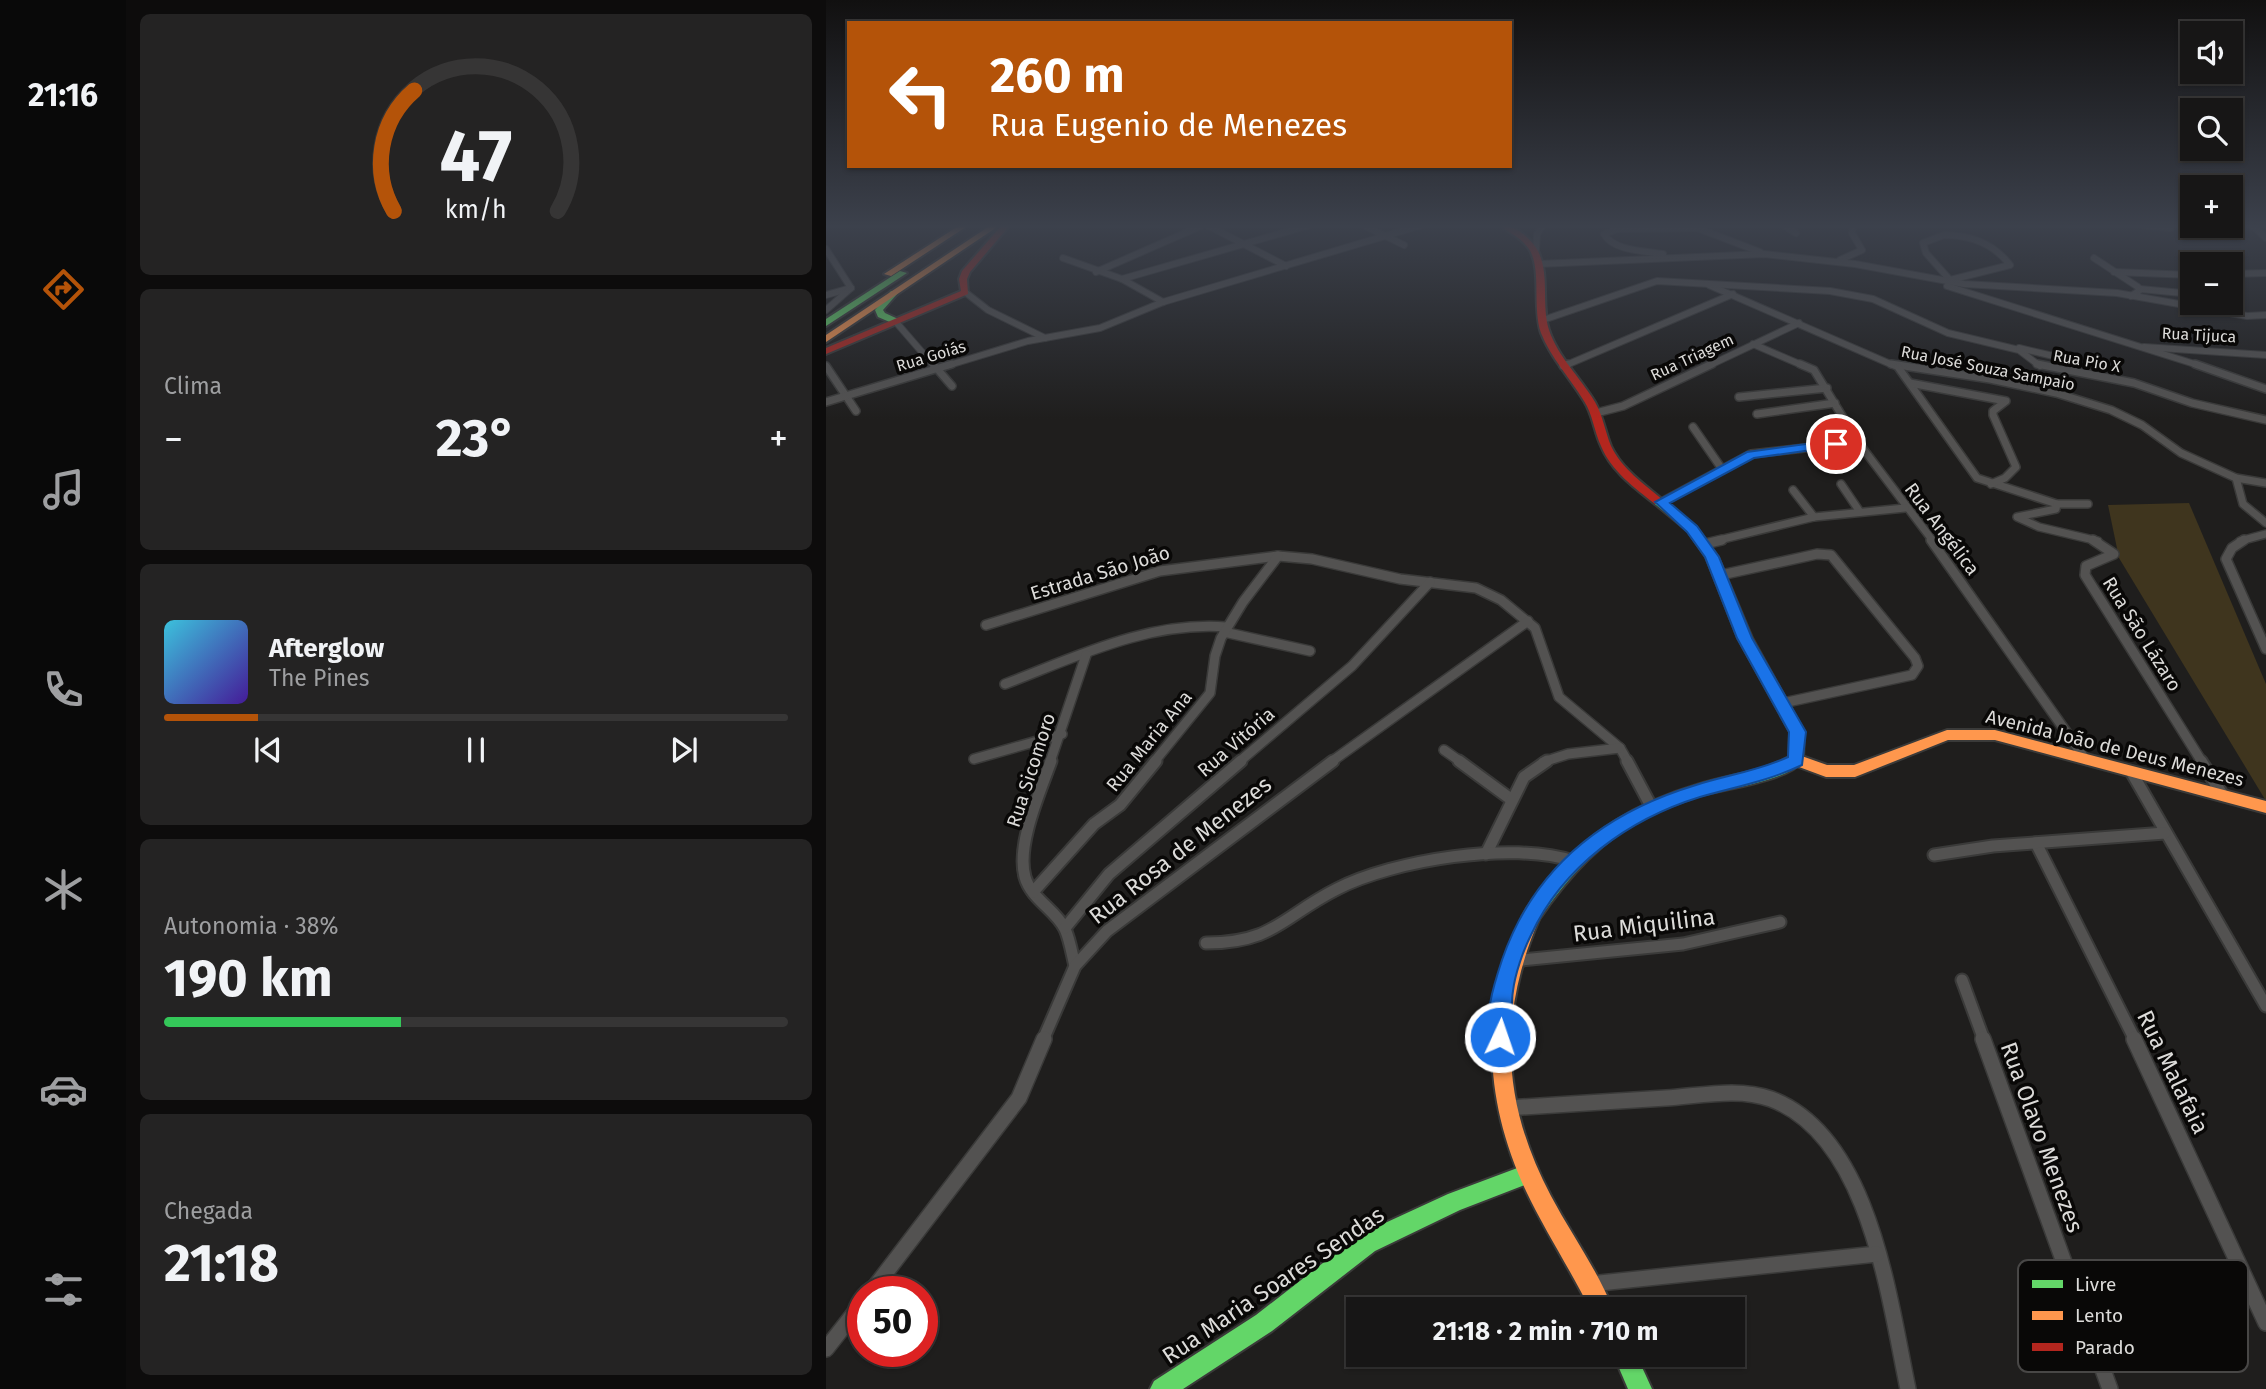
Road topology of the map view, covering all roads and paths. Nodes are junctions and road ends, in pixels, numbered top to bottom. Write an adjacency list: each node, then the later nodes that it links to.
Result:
1 (844, 290): 21 (street)
2 (849, 290): 26 (street)
3 (861, 290): 26 (main road)
4 (877, 290): 33 (main road)
5 (889, 290): 35 (main road)
6 (899, 290): 18 (main road)
7 (1141, 290): 24 (street)
8 (1205, 290): 24 (street, Rua Goiás)
9 (1541, 290): 30 (main road)
10 (1630, 290): 30 (street, Rua Pio X)
11 (1721, 290): 22 (street, Rua José Souza Sampaio)
12 (1743, 290): 22 (street)
13 (1801, 290): 39 (street, Rua Pio X)
14 (1958, 290): 40 (street)
15 (2031, 290): 23 (street)
16 (2139, 290): 23 (street)
17 (2149, 290): 20 (street)
18 (896, 292): 27 (main road); 37 (main road)
19 (965, 292): 25 (main road); 36 (street)
20 (2180, 293)
21 (826, 295)
22 (1733, 295): 34 (street, Rua José Souza Sampaio); 45 (street)
23 (2132, 296): 29 (street)
24 (1163, 302): 36 (street, Rua Goiás)
25 (921, 309): 27 (main road); 31 (main road)
26 (826, 312)
27 (880, 314): 31 (main road)
28 (2266, 315): 29 (street)
29 (2248, 316): 32 (street)
30 (1544, 320): 45 (main road)
31 (895, 321): 41 (main road); 47 (street)
32 (2266, 321)
33 (826, 323)
34 (1799, 323): 38 (street, Rua Triagem); 46 (street, Rua José Souza Sampaio)
35 (826, 331)
36 (1045, 338): 47 (street, Rua Goiás)
37 (826, 339)
38 (1753, 344): 50 (street, Rua Angélica); 57 (street, Rua Triagem)
39 (2001, 346): 43 (street); 59 (street, Rua Pio X)
40 (2130, 346): 42 (street, Rua Tijuca); 51 (street)
41 (826, 351)
42 (2266, 355)
43 (2062, 358)
44 (826, 366): 52 (street)
45 (1563, 366): 57 (main road)
46 (1898, 367): 48 (street); 63 (street, Rua José Souza Sampaio)
47 (938, 369): 49 (street); 52 (street, Rua Goiás)
48 (1910, 383): 66 (street); 66 (street)
49 (952, 386)
50 (1827, 388): 53 (street); 55 (street, Rua Angélica)
51 (2266, 388)
52 (845, 396): 54 (street, Rua Goiás); 56 (street)
53 (1740, 397)
54 (826, 402)
55 (1835, 403): 58 (street); 61 (street, Rua Angélica)
56 (856, 411)
57 (1596, 414): 68 (main road)
58 (1757, 414)
59 (2266, 420)
60 (1693, 427): 62 (street)
61 (1858, 442): 62 (street); 71 (street, Rua Angélica)
62 (1722, 469): 68 (street)
63 (2236, 478): 64 (street, Rua José Souza Sampaio); 74 (street)
64 (2266, 483)
65 (1841, 484): 72 (street)
66 (1990, 484): 69 (street)
67 (1793, 490): 73 (street)
68 (1662, 502): 76 (main road)
69 (2057, 504): 70 (street, Rua São Lázaro); 97 (street, Rua São Lázaro)
70 (2088, 504)
71 (1905, 508): 72 (street); 95 (street, Rua Angélica)
72 (1860, 512): 73 (street)
73 (1814, 517): 76 (street)
74 (2266, 523)
75 (2266, 534): 81 (street)
76 (1704, 544): 78 (main road)
77 (1278, 556): 79 (street, Estrada São João); 83 (street, Estrada São João); 84 (street, Rua Maria Ana)
78 (1721, 575): 89 (main road); 89 (street)
79 (1430, 582): 82 (street, Estrada São João); 108 (street, Rua Vitória)
80 (2266, 615): 81 (street)
81 (2253, 616): 85 (street)
82 (1528, 621): 91 (street, Estrada São João); 111 (street, Rua Rosa de Menezes)
83 (986, 625)
84 (1225, 630): 86 (street); 87 (street); 106 (street, Rua Maria Ana)
85 (2266, 649)
86 (1310, 651)
87 (1086, 655): 88 (street); 90 (street, Rua Sicomoro)
88 (1005, 684)
89 (1783, 703): 94 (main road)
90 (1062, 734): 93 (street); 106 (street, Rua Sicomoro)
91 (1620, 748): 98 (street); 100 (street, Estrada São João)
92 (1444, 750): 98 (street)
93 (974, 759)
94 (1796, 760): 95 (main road, Avenida João de Deus Menezes); 100 (main road)
95 (2086, 760): 96 (main road, Avenida João de Deus Menezes)
96 (2133, 773): 97 (main road, Avenida João de Deus Menezes); 101 (street)
97 (2222, 794): 99 (main road, Avenida João de Deus Menezes)
98 (1512, 800): 103 (street)
99 (2266, 807)
100 (1652, 808): 105 (main road)
101 (2165, 832): 102 (street); 113 (street)
102 (2036, 843): 104 (street); 118 (street, Rua Malafaia)
103 (1486, 854): 105 (street); 109 (street)
104 (1934, 855)
105 (1573, 861): 110 (main road)
106 (1033, 892): 108 (street, Rua Sicomoro)
107 (1780, 922): 110 (street, Rua Miquilina)
108 (1065, 928): 111 (street, Rua Sicomoro)
109 (1206, 943)
110 (1512, 961): 114 (main road)
111 (1075, 966): 119 (street, Rua Rosa de Menezes)
112 (1962, 980): 117 (street, Rua Olavo Menezes)
113 (2266, 1006)
114 (1507, 1108): 115 (main road); 116 (street)
115 (1528, 1174): 121 (main road); 128 (main road, Rua Maria Soares Sendas)
116 (1877, 1254): 121 (street); 130 (street)
117 (2063, 1260)
118 (2238, 1260)
119 (883, 1276)
120 (2248, 1282): 124 (street, Rua Malafaia)
121 (1590, 1284): 122 (main road)
122 (1596, 1297)
123 (847, 1322): 125 (street)
124 (2266, 1322)
125 (826, 1349)
126 (1630, 1367): 129 (main road)
127 (2104, 1372): 131 (street, Rua Olavo Menezes)
128 (1162, 1389)
129 (1640, 1389)
130 (1908, 1389)
131 (2110, 1389)

